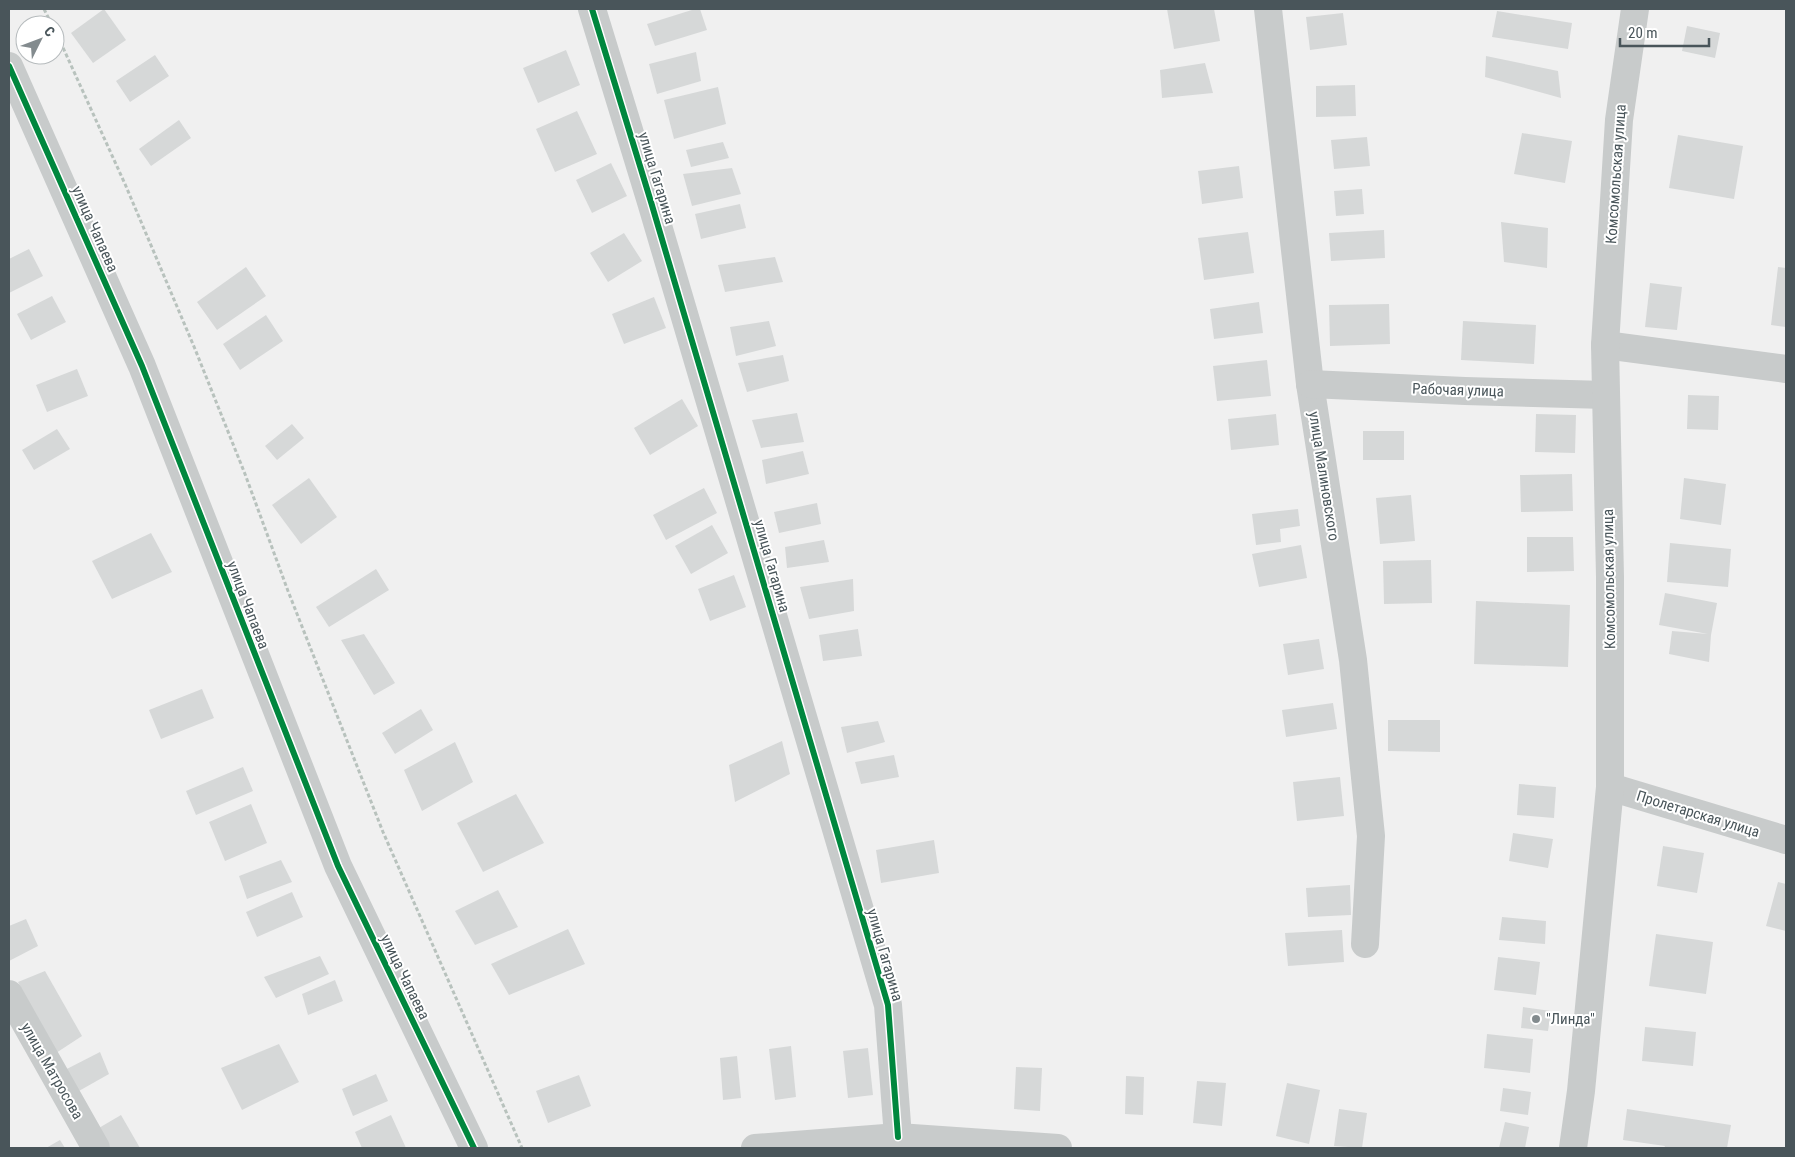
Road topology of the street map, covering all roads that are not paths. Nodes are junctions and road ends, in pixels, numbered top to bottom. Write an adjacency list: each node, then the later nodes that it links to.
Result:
1 (592, 9): 13 (street, улица Гагарина)
2 (1268, 9): 7 (street, улица Малиновского)
3 (1635, 9): 5 (street, Комсомольская улица)
4 (9, 66): 15 (street, улица Чапаева)
5 (1605, 345): 6 (street); 8 (street, Комсомольская улица)
6 (1786, 369)
7 (1310, 384): 8 (street, Рабочая улица); 11 (street, улица Малиновского)
8 (1606, 395): 9 (street, Комсомольская улица)
9 (1610, 787): 10 (street, Пролетарская улица); 18 (street, Комсомольская улица)
10 (1786, 840)
11 (1365, 944)
12 (9, 994): 14 (street, улица Матросова)
13 (898, 1136): 16 (street); 17 (street)
14 (96, 1148)
15 (474, 1148)
16 (755, 1148)
17 (1058, 1148)
18 (1573, 1148)

